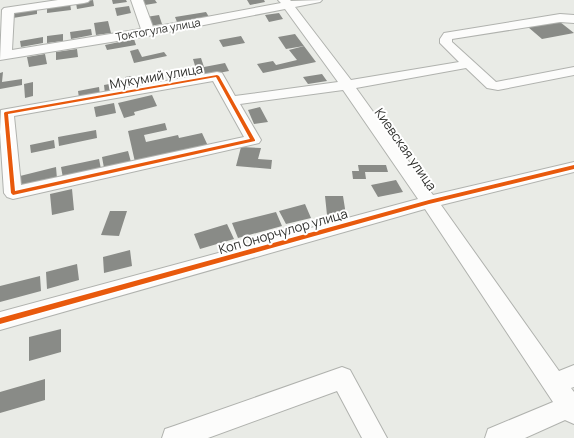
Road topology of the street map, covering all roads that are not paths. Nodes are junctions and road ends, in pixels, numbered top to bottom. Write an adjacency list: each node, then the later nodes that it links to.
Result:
1 (84, 0): 7 (street)
2 (137, 0): 6 (street)
3 (316, 0): 4 (street, Токтогула улица)
4 (285, 2): 6 (street, Токтогула улица); 10 (street, Киевская улица)
5 (574, 19): 8 (street)
6 (148, 32): 7 (street, Токтогула улица)
7 (2, 55)
8 (468, 64): 9 (street); 10 (street)
9 (574, 71)
10 (347, 85): 11 (street); 14 (street, Киевская улица)
11 (232, 101): 12 (street, Мукумий улица); 12 (street, Мукумий улица)
12 (5, 151)
13 (574, 166): 14 (street, Коп Онорчулор улица)
14 (429, 202): 15 (street, Коп Онорчулор улица); 16 (street, Киевская улица)
15 (0, 321)
16 (564, 380): 17 (street, Киевская улица)
17 (572, 409): 20 (street)
18 (174, 438): 19 (street)
19 (375, 438)
20 (497, 438)

